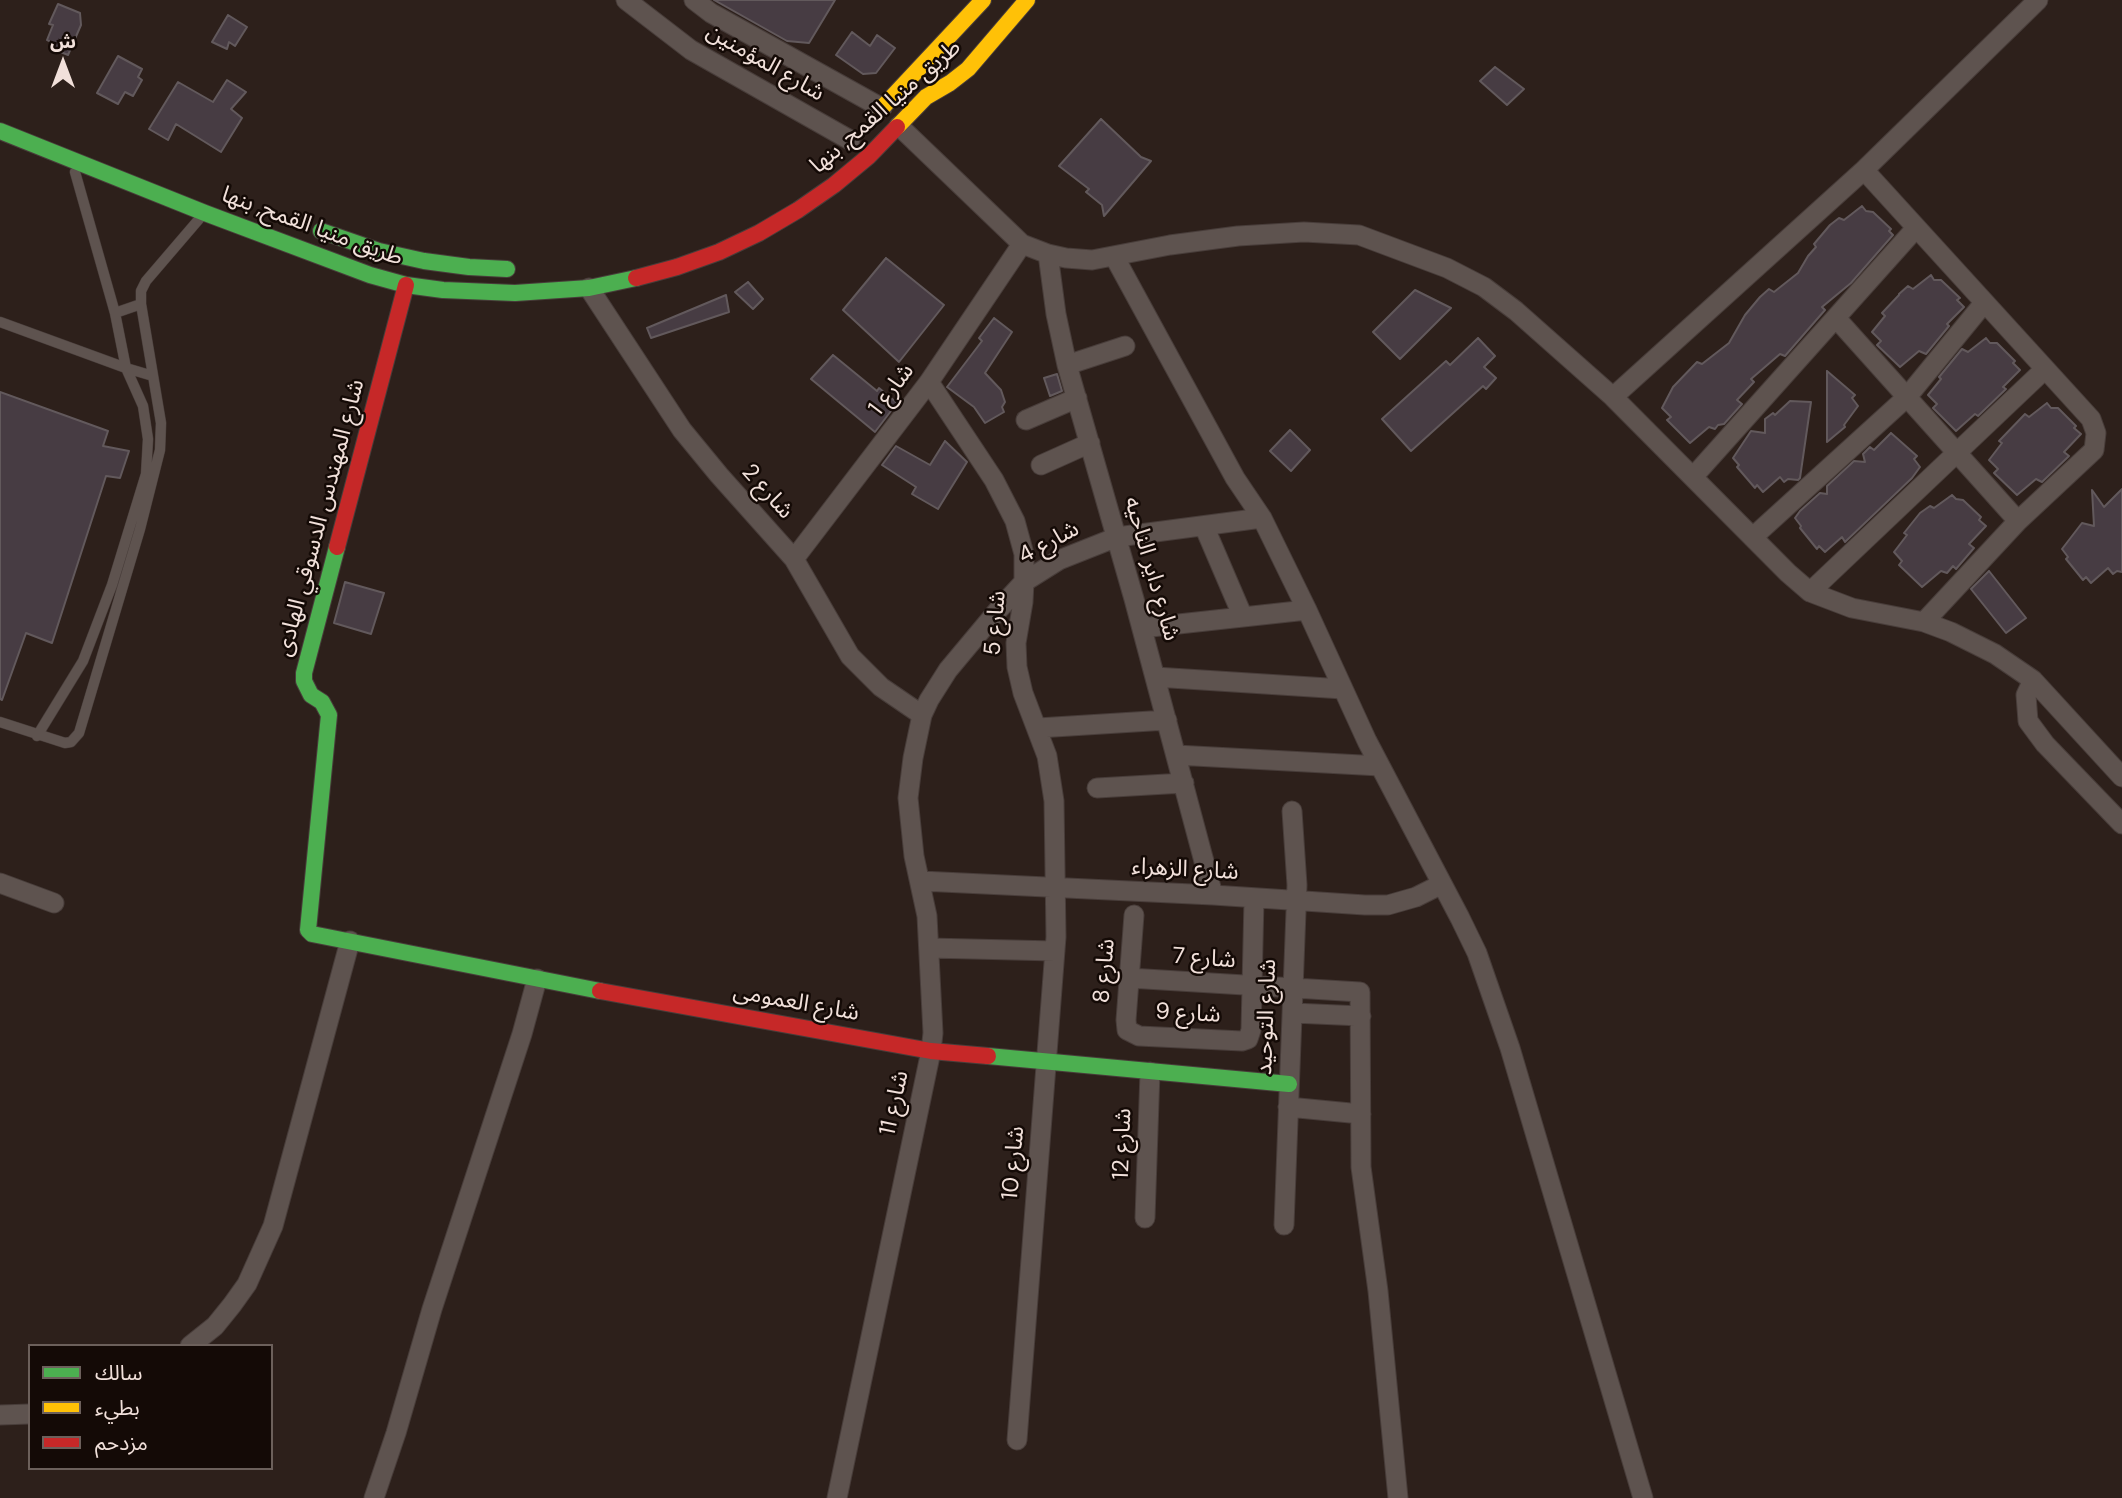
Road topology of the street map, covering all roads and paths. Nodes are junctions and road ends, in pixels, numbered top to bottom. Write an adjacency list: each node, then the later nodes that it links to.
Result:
1 (626, 0): 11 (street, شارع المؤمنين)
2 (694, 0): 8 (street, شارع المؤمنين)
3 (984, 0): 8 (main road, طريق منيا القمح, بنها)
4 (1010, 0): 7 (main road)
5 (1027, 0): 7 (main road, طريق منيا القمح, بنها)
6 (2038, 0): 13 (street)
7 (926, 97): 9 (main road, طريق منيا القمح, بنها)
8 (882, 108): 11 (main road, طريق منيا القمح, بنها)
9 (900, 126): 17 (street); 22 (main road, طريق منيا القمح, بنها)
10 (0, 131): 12 (main road, طريق منيا القمح, بنها)
11 (854, 136)
12 (71, 159): 14 (main road, طريق منيا القمح, بنها); 25 (lane)
13 (1864, 170): 16 (street); 34 (street)
14 (205, 213): 21 (main road, طريق منيا القمح, بنها); 24 (lane)
15 (311, 227): 20 (main road, طريق منيا القمح, بنها)
16 (1916, 228): 23 (street); 26 (street)
17 (1021, 244): 18 (street); 33 (street, شارع 1)
18 (1048, 254): 19 (street); 29 (street, شارع داير الناحيه)
19 (1114, 256): 34 (street); 42 (street)
20 (526, 268)
21 (406, 285): 22 (main road, طريق منيا القمح, بنها); 78 (main road, شارع المهندس الدسوقي الهادى)
22 (589, 288): 47 (street, شارع 2)
23 (1984, 303): 31 (street); 35 (street)
24 (141, 304): 25 (lane); 32 (lane)
25 (115, 313): 30 (lane)
26 (1836, 318): 35 (street); 41 (street)
27 (0, 322): 30 (lane)
28 (1125, 346): 29 (street)
29 (1067, 365): 36 (street, شارع داير الناحيه)
30 (126, 368): 32 (lane); 61 (lane)
31 (2045, 369): 39 (street); 43 (street)
32 (153, 376): 61 (lane)
33 (929, 382): 47 (street, شارع 1); 48 (street, شارع 5)
34 (1613, 397): 41 (street)
35 (1907, 397): 39 (street); 46 (street)
36 (1077, 398): 37 (street); 38 (street, شارع داير الناحيه)
37 (1026, 420)
38 (1090, 443): 40 (street); 45 (street, شارع داير الناحيه)
39 (1958, 453): 43 (street); 49 (street)
40 (1041, 464)
41 (1693, 477): 46 (street)
42 (1262, 518): 44 (street, شارع 4); 50 (street)
43 (2018, 521): 52 (street)
44 (1204, 526): 45 (street, شارع 4); 51 (street)
45 (1117, 537): 48 (street, شارع 4); 53 (street, شارع داير الناحيه)
46 (1753, 537): 49 (street)
47 (794, 559): 57 (street, شارع 2)
48 (1024, 582): 57 (street, شارع 4); 60 (street, شارع 5)
49 (1810, 592): 52 (street)
50 (1307, 610): 51 (street); 56 (street)
51 (1243, 617): 53 (street)
52 (1924, 622): 55 (street)
53 (1142, 628): 54 (street, شارع داير الناحيه)
54 (1155, 677): 56 (street); 58 (street, شارع داير الناحيه)
55 (2033, 680): 64 (street); 68 (street)
56 (1343, 689): 63 (street)
57 (922, 715): 69 (street, شارع 11)
58 (1167, 720): 60 (street); 62 (street, شارع داير الناحيه)
59 (0, 722): 61 (lane)
60 (1038, 728): 72 (street, شارع 5)
61 (37, 736)
62 (1176, 755): 63 (street); 65 (street, شارع داير الناحيه)
63 (1380, 766): 71 (street)
64 (2122, 776)
65 (1184, 783): 66 (street); 73 (street, شارع داير الناحيه)
66 (1097, 788)
67 (1292, 811): 75 (street, شارع التوحيد)
68 (2122, 824)
69 (921, 881): 72 (street, شارع الزهراء); 80 (street, شارع 11)
70 (0, 883): 76 (street)
71 (1442, 884): 75 (street, شارع الزهراء); 104 (street)
72 (1056, 888): 73 (street, شارع الزهراء); 81 (street, شارع 10)
73 (1213, 895): 74 (street, شارع الزهراء)
74 (1254, 899): 75 (street, شارع الزهراء); 84 (street)
75 (1296, 901): 85 (street, شارع التوحيد)
76 (54, 903)
77 (1134, 915): 82 (street, شارع 8)
78 (308, 924): 79 (main road, شارع العمومى)
79 (350, 941): 83 (main road, شارع العمومى); 97 (street)
80 (929, 948): 81 (street); 89 (street, شارع 11)
81 (1055, 951): 90 (street, شارع 10)
82 (1129, 978): 84 (street, شارع 7); 88 (street, شارع 8)
83 (537, 979): 89 (main road, شارع العمومى); 101 (street)
84 (1253, 986): 85 (street, شارع 7); 88 (street, شارع 9)
85 (1293, 989): 86 (street, شارع التوحيد); 87 (street, شارع 7)
86 (1293, 1013): 87 (street); 92 (street, شارع التوحيد)
87 (1361, 1016): 94 (street)
88 (1128, 1030)
89 (931, 1051): 90 (main road, شارع العمومى); 102 (street, شارع 11)
90 (1047, 1062): 91 (main road, شارع العمومى); 100 (street, شارع 10)
91 (1150, 1072): 92 (main road, شارع العمومى); 95 (street, شارع 12)
92 (1289, 1084): 93 (street, شارع التوحيد)
93 (1288, 1107): 94 (street); 96 (street, شارع التوحيد)
94 (1361, 1114): 103 (street)
95 (1146, 1218)
96 (1284, 1225)
97 (192, 1344)
98 (0, 1415): 99 (street)
99 (28, 1415)
100 (1017, 1440)
101 (374, 1498)
102 (837, 1498)
103 (1398, 1498)
104 (1643, 1498)

